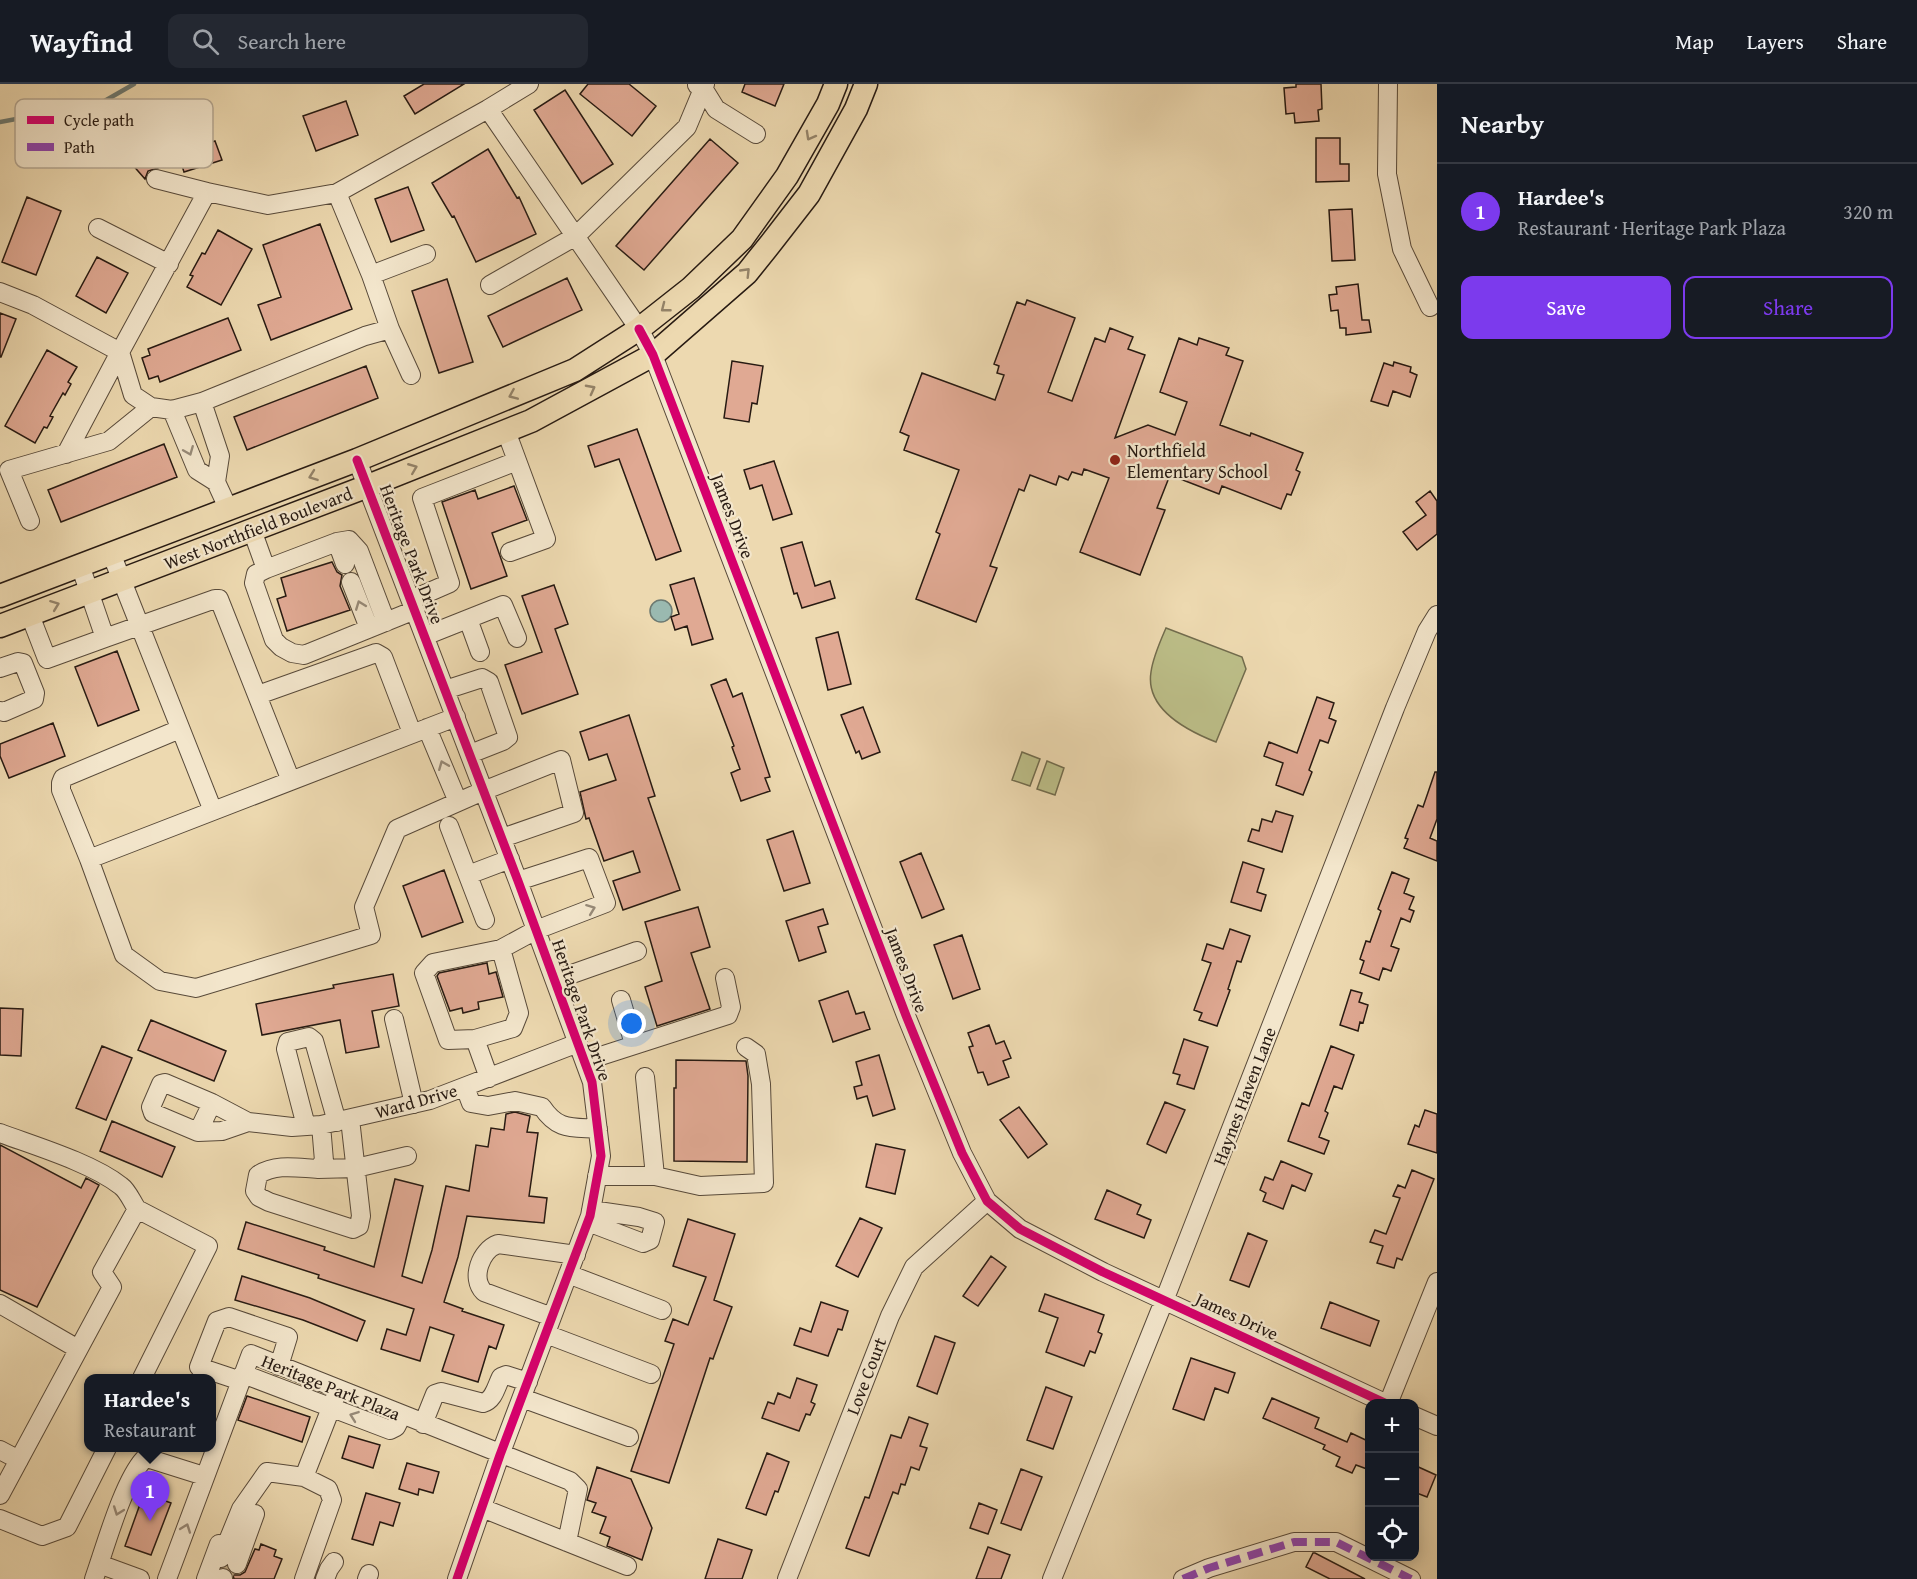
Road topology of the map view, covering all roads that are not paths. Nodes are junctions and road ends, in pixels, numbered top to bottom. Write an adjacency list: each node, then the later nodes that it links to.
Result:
1 (529, 84): 6 (street)
2 (836, 84): 20 (main road, West Northfield Boulevard, one-way to 20)
3 (866, 84): 22 (main road, West Northfield Boulevard, one-way to 3)
4 (1388, 84): 18 (street)
5 (701, 86): 7 (street); 12 (street)
6 (488, 110): 10 (street); 12 (street, James Drive)
7 (756, 134)
8 (156, 179): 9 (street)
9 (207, 192): 10 (street); 14 (street)
10 (337, 193): 15 (street)
11 (98, 228): 14 (street)
12 (576, 236): 16 (street); 20 (street, James Drive)
13 (426, 254): 15 (street)
14 (169, 264): 21 (street)
15 (371, 275): 19 (street)
16 (490, 285)
17 (0, 292): 21 (street)
18 (1430, 308)
19 (390, 329): 23 (street); 24 (street)
20 (639, 329): 22 (street, James Drive); 29 (main road, West Northfield Boulevard, one-way to 29)
21 (120, 352): 25 (street); 28 (street)
22 (653, 356): 27 (main road, West Northfield Boulevard, one-way to 22); 103 (street, James Drive)
23 (411, 375)
24 (202, 402): 26 (street); 31 (street)
25 (151, 407): 26 (street); 28 (street)
26 (172, 410): 31 (street, one-way to 31)
27 (506, 430): 30 (street); 32 (main road, West Northfield Boulevard, one-way to 27)
28 (66, 454): 34 (street)
29 (357, 460): 32 (street, Heritage Park Drive); 33 (main road, West Northfield Boulevard, one-way to 33)
30 (518, 461): 37 (street); 46 (street)
31 (216, 482): 33 (street)
32 (368, 486): 35 (main road, West Northfield Boulevard); 46 (street, Heritage Park Drive)
33 (228, 508): 35 (main road); 38 (main road, West Northfield Boulevard)
34 (30, 521)
35 (245, 532): 41 (street); 42 (main road, West Northfield Boulevard)
36 (337, 542): 39 (street); 41 (street); 50 (street)
37 (510, 552)
38 (111, 553): 40 (main road, West Northfield Boulevard); 42 (street)
39 (345, 564)
40 (80, 565): 44 (street); 45 (main road, West Northfield Boulevard)
41 (266, 569): 50 (street)
42 (122, 579): 44 (main road, West Northfield Boulevard); 52 (street)
43 (351, 582): 50 (street, one-way to 43)
44 (90, 592): 47 (main road, West Northfield Boulevard, one-way to 44); 54 (street)
45 (0, 596)
46 (413, 605): 50 (street); 53 (street, Heritage Park Drive)
47 (30, 615): 51 (main road, West Northfield Boulevard); 54 (street)
48 (1437, 615): 108 (street, Haynes Haven Lane)
49 (468, 619): 53 (street); 55 (street); 56 (street)
50 (377, 625)
51 (0, 626)
52 (140, 626): 54 (street); 59 (street); 62 (street)
53 (425, 636): 58 (street, Heritage Park Drive)
54 (105, 638)
55 (517, 638)
56 (480, 652)
57 (0, 668): 60 (street)
58 (445, 690): 61 (street, Heritage Park Drive); 64 (street)
59 (258, 695): 63 (street); 65 (street)
60 (0, 711)
61 (456, 717): 63 (street); 64 (street, Heritage Park Drive)
62 (180, 729): 68 (street); 71 (street)
63 (420, 731): 65 (street); 67 (street, one-way to 63)
64 (470, 754): 66 (street, Heritage Park Drive)
65 (291, 781): 68 (street)
66 (483, 790): 67 (street); 70 (street, Heritage Park Drive); 70 (street)
67 (458, 802): 71 (street)
68 (213, 812): 71 (street)
69 (449, 826): 73 (street)
70 (502, 838): 72 (street, Heritage Park Drive)
71 (89, 859)
72 (510, 859): 73 (street); 74 (street, Heritage Park Drive)
73 (468, 875): 75 (street)
74 (518, 881): 76 (street, Heritage Park Drive); 76 (street, one-way to 74)
75 (485, 920)
76 (536, 930): 77 (street); 80 (street, Heritage Park Drive)
77 (501, 949): 83 (street); 83 (street)
78 (637, 951): 80 (street)
79 (725, 978): 85 (street)
80 (555, 980): 84 (street, Heritage Park Drive)
81 (621, 1000): 85 (street)
82 (393, 1019): 92 (street)
83 (475, 1039): 88 (street)
84 (578, 1043): 87 (street, Heritage Park Drive); 88 (street, Ward Drive)
85 (634, 1044): 87 (street)
86 (746, 1047): 102 (street)
87 (585, 1061): 95 (street, Heritage Park Drive)
88 (489, 1077): 90 (street, Ward Drive)
89 (645, 1077): 102 (street)
90 (465, 1087): 92 (street, Ward Drive); 95 (street)
91 (212, 1103): 93 (street); 96 (street); 96 (street)
92 (414, 1104): 94 (street, Ward Drive)
93 (248, 1122): 94 (street, Ward Drive); 96 (street)
94 (328, 1123): 99 (street); 100 (street)
95 (598, 1129): 101 (street, Heritage Park Drive)
96 (198, 1132)
97 (0, 1133): 104 (street)
98 (407, 1156): 99 (street)
99 (356, 1163): 100 (street); 100 (street)
100 (321, 1165)
101 (597, 1176): 102 (street); 105 (street, Heritage Park Drive)
102 (655, 1176)
103 (987, 1201): 108 (street, James Drive); 150 (street, Love Court)
104 (137, 1209): 112 (street); 114 (street)
105 (576, 1255): 106 (street, Heritage Park Drive); 111 (street)
106 (568, 1274): 110 (street); 111 (street, Heritage Park Drive)
107 (1437, 1282): 120 (street)
108 (1164, 1301): 119 (street, James Drive); 151 (street, Haynes Haven Lane)
109 (0, 1304): 112 (street)
110 (662, 1310)
111 (549, 1326): 115 (street); 118 (street, Heritage Park Drive)
112 (78, 1349): 132 (street)
113 (279, 1366): 116 (street, Heritage Park Plaza); 116 (street); 117 (street, Heritage Park Plaza)
114 (144, 1374)
115 (651, 1374)
116 (242, 1378): 121 (street); 127 (street, Heritage Park Plaza)
117 (338, 1389): 121 (street); 122 (street, Heritage Park Plaza)
118 (525, 1390): 124 (street); 126 (street); 131 (street, Heritage Park Drive)
119 (1376, 1399)
120 (1389, 1399)
121 (331, 1407): 122 (street, one-way to 121); 134 (street)
122 (402, 1415): 124 (street, Heritage Park Plaza)
123 (1419, 1418): 125 (street)
124 (423, 1424): 131 (street, Heritage Park Plaza)
125 (1437, 1426)
126 (628, 1437)
127 (216, 1445)
128 (0, 1450): 132 (street)
129 (105, 1452): 138 (street)
130 (213, 1452): 133 (street, Heritage Park Plaza)
131 (501, 1455): 136 (street, Heritage Park Drive); 139 (street, Heritage Park Plaza)
132 (19, 1460): 135 (street)
133 (204, 1476): 143 (street, one-way to 143); 146 (street, Heritage Park Plaza, one-way to 133)
134 (304, 1477): 137 (street); 147 (street)
135 (0, 1495)
136 (482, 1508): 139 (street); 149 (street, Heritage Park Drive)
137 (248, 1511): 140 (street); 144 (street)
138 (0, 1519)
139 (567, 1542): 142 (street)
140 (229, 1561)
141 (334, 1562): 148 (street)
142 (627, 1566)
143 (96, 1572): 145 (street)
144 (216, 1578)
145 (140, 1579)
146 (167, 1579)
147 (304, 1579)
148 (325, 1579)
149 (457, 1579)
150 (787, 1579)
151 (1052, 1579)
152 (1183, 1579): 153 (street)
153 (1411, 1579)

